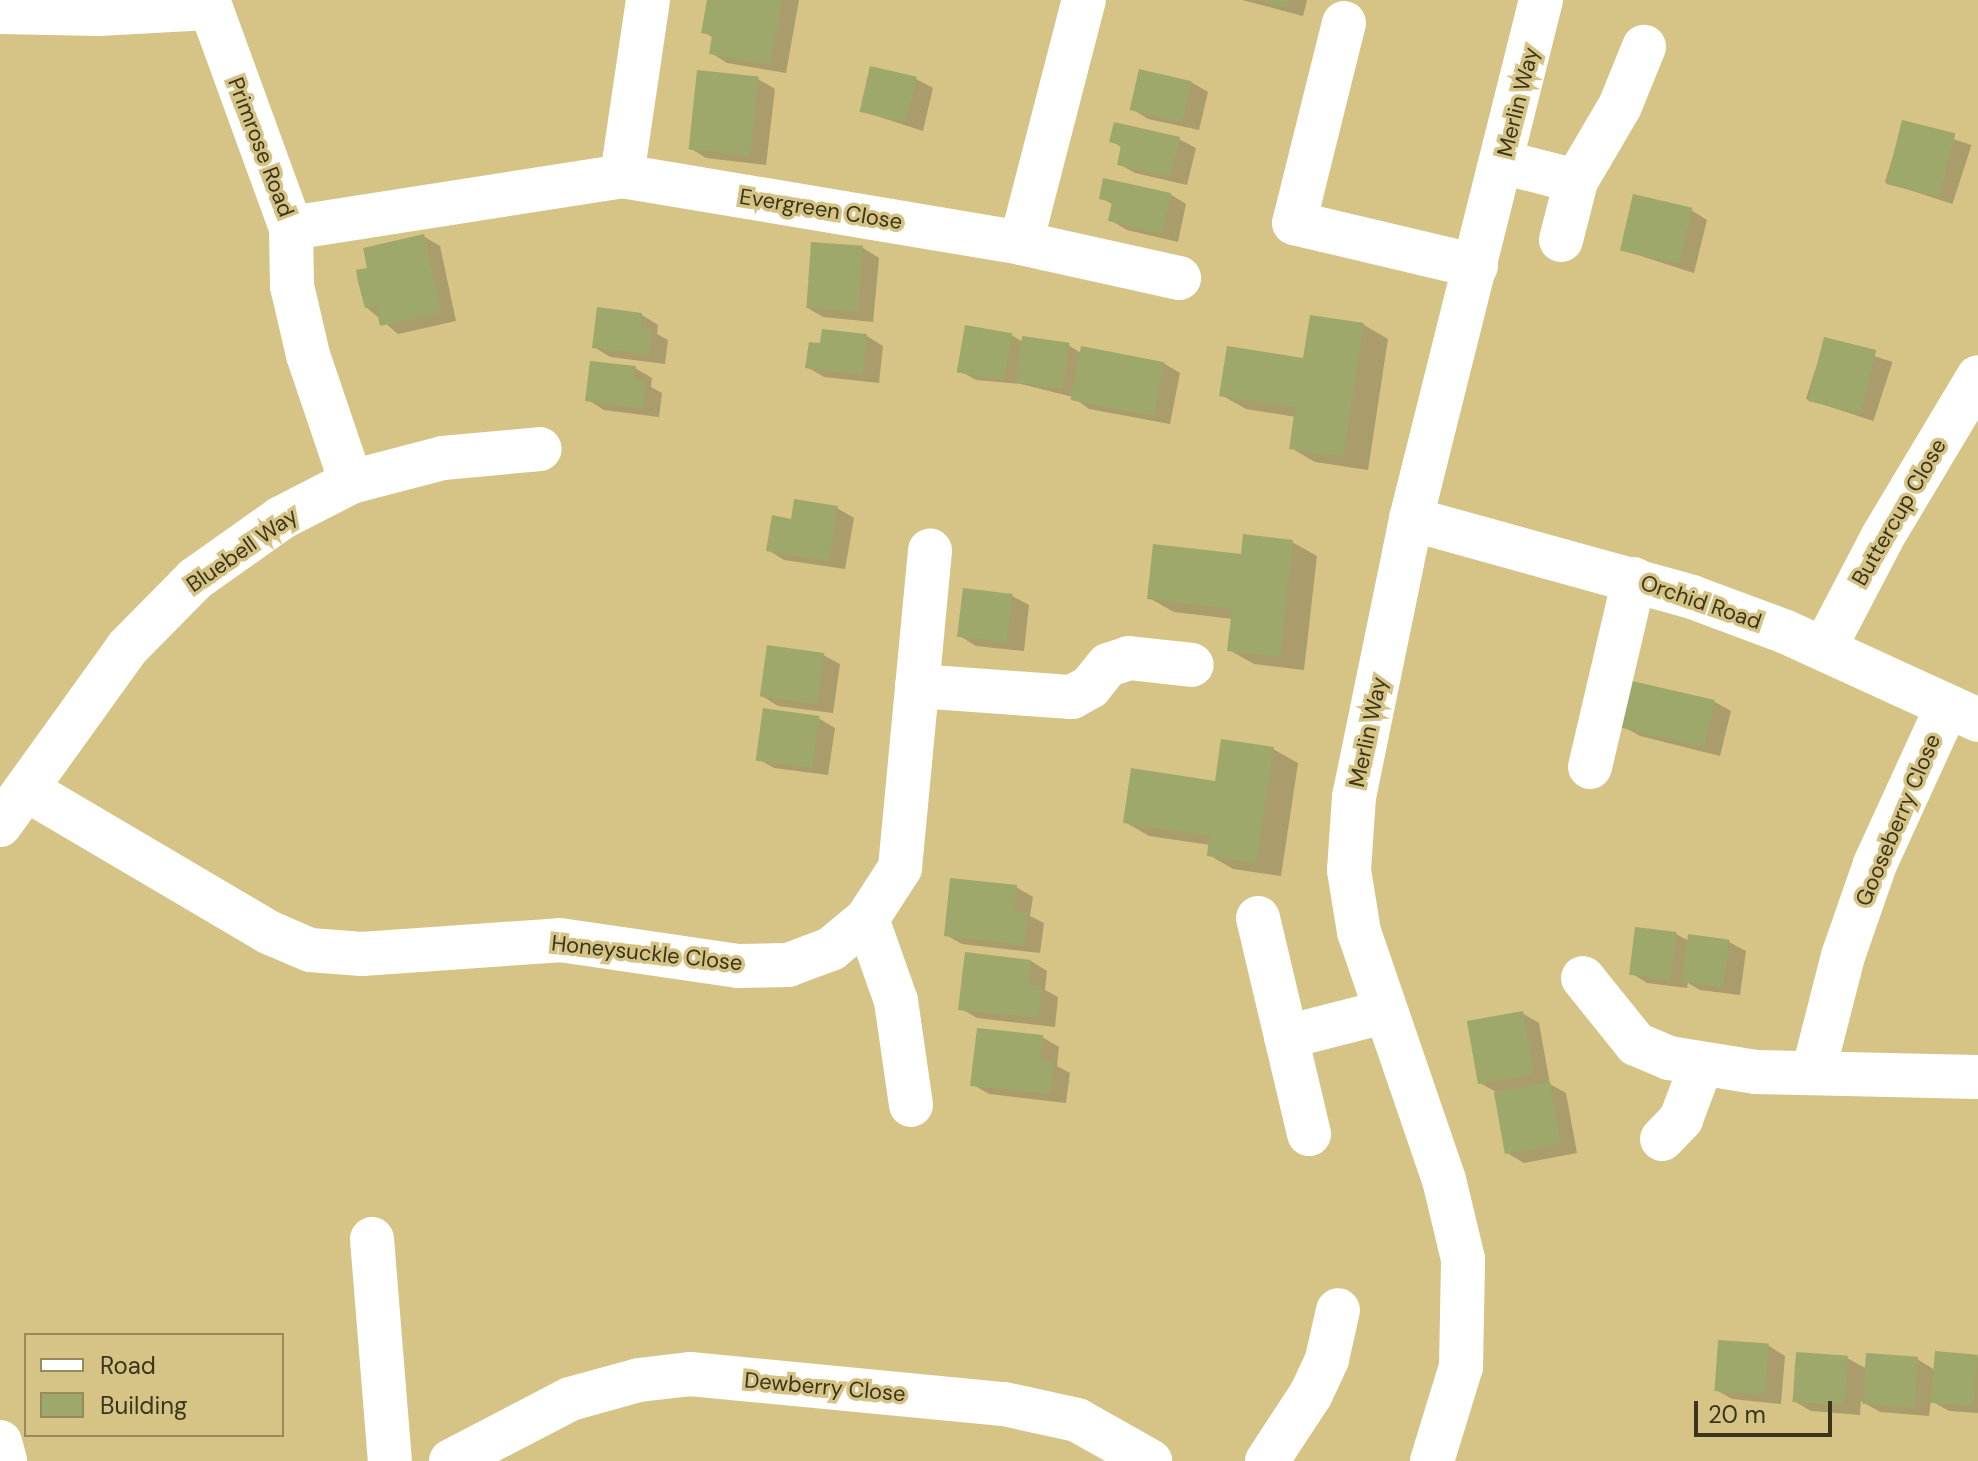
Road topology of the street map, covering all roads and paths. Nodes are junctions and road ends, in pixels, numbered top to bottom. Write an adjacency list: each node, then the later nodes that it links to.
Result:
1 (648, 0): 9 (street)
2 (1084, 0): 13 (street)
3 (1541, 0): 8 (street, Merlin Way)
4 (208, 4): 5 (street); 11 (street, Primrose Road)
5 (0, 12)
6 (1344, 23): 14 (street)
7 (1644, 47): 10 (street)
8 (1502, 162): 10 (street); 14 (street, Merlin Way)
9 (622, 176): 11 (street, Evergreen Close); 13 (street, Evergreen Close)
10 (1576, 181): 12 (street)
11 (291, 228): 18 (street, Primrose Road)
12 (1561, 240)
13 (1021, 243): 15 (street, Evergreen Close)
14 (1476, 266): 19 (street, Merlin Way)
15 (1179, 278)
16 (1978, 377): 22 (street, Buttercup Close)
17 (540, 449): 18 (street, Bluebell Way)
18 (351, 482): 27 (street, Bluebell Way)
19 (1411, 519): 21 (street, Orchid Road); 32 (street, Merlin Way)
20 (930, 550): 24 (street, Honeysuckle Close)
21 (1634, 579): 22 (street, Orchid Road); 26 (street)
22 (1824, 649): 25 (street, Orchid Road)
23 (1192, 665): 24 (street)
24 (917, 686): 30 (street, Honeysuckle Close)
25 (1963, 714): 35 (street, Gooseberry Close)
26 (1590, 767)
27 (29, 791): 28 (street, Bluebell Way); 30 (street, Honeysuckle Close)
28 (0, 825)
29 (1258, 918): 33 (street)
30 (867, 919): 37 (street)
31 (1583, 978): 34 (street)
32 (1384, 1012): 33 (street); 49 (street, Merlin Way)
33 (1286, 1037): 38 (street)
34 (1701, 1066): 35 (street); 39 (street)
35 (1813, 1073): 36 (street)
36 (1978, 1077)
37 (911, 1105)
38 (1309, 1134)
39 (1662, 1139)
40 (372, 1239): 46 (street)
41 (1338, 1310): 43 (street)
42 (0, 1442): 45 (street)
43 (1278, 1444)
44 (500, 1449): 47 (street, Dewberry Close); 48 (street, Dewberry Close)
45 (5, 1461)
46 (390, 1461)
47 (451, 1461)
48 (1150, 1461)
49 (1432, 1461)

